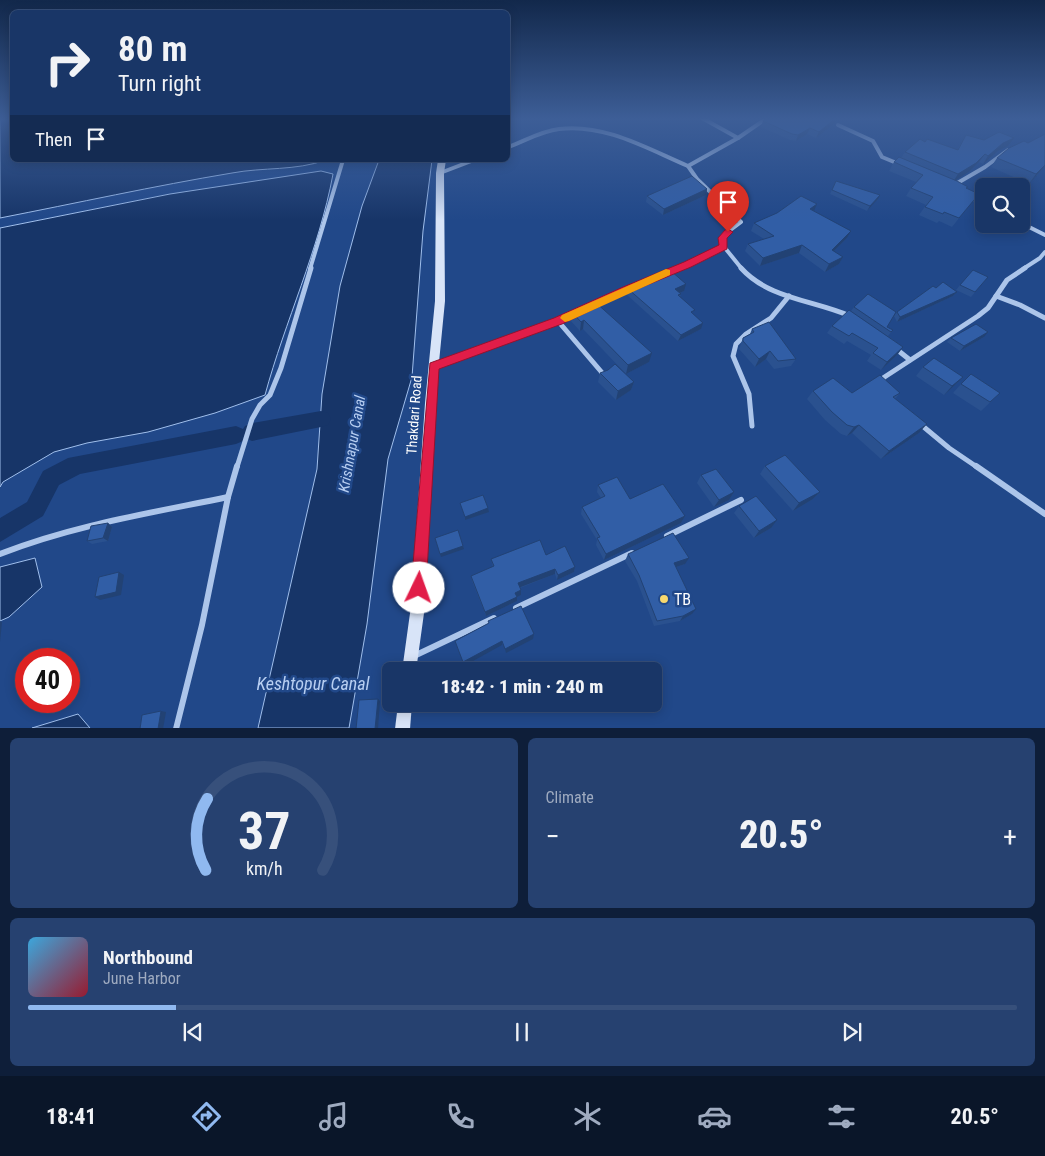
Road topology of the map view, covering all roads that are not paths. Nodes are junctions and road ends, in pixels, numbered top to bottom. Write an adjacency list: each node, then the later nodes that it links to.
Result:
1 (653, 152): 8 (street)
2 (713, 152): 8 (street)
3 (879, 152): 9 (street)
4 (1004, 152): 12 (street)
5 (342, 162): 34 (street)
6 (442, 162): 10 (street, Thakdari Road)
7 (468, 162): 10 (street)
8 (688, 166): 16 (street)
9 (907, 167)
10 (440, 172): 29 (street, Thakdari Road)
11 (945, 183): 12 (street)
12 (953, 186): 13 (street)
13 (975, 199)
14 (1030, 228): 15 (street)
15 (1045, 235)
16 (724, 246): 18 (street); 20 (street)
17 (1045, 252): 21 (street)
18 (659, 275)
19 (635, 285): 22 (street)
20 (789, 296): 25 (street); 33 (street)
21 (996, 296): 24 (street); 28 (street)
22 (590, 307)
23 (582, 311): 26 (street)
24 (1045, 318)
25 (855, 319)
26 (558, 321): 29 (street); 30 (street)
27 (889, 343): 28 (street)
28 (910, 360): 31 (street)
29 (434, 366): 42 (street, Thakdari Road)
30 (604, 375)
31 (885, 388)
32 (915, 419): 36 (street)
33 (752, 426)
34 (228, 497): 39 (street); 45 (street)
35 (741, 500): 37 (street)
36 (1045, 514)
37 (662, 538)
38 (635, 551): 40 (street)
39 (0, 554)
40 (510, 611)
41 (501, 615): 42 (street)
42 (411, 658): 43 (street, Thakdari Road)
43 (411, 662)
44 (404, 712): 46 (street)
45 (176, 728)
46 (402, 728)

